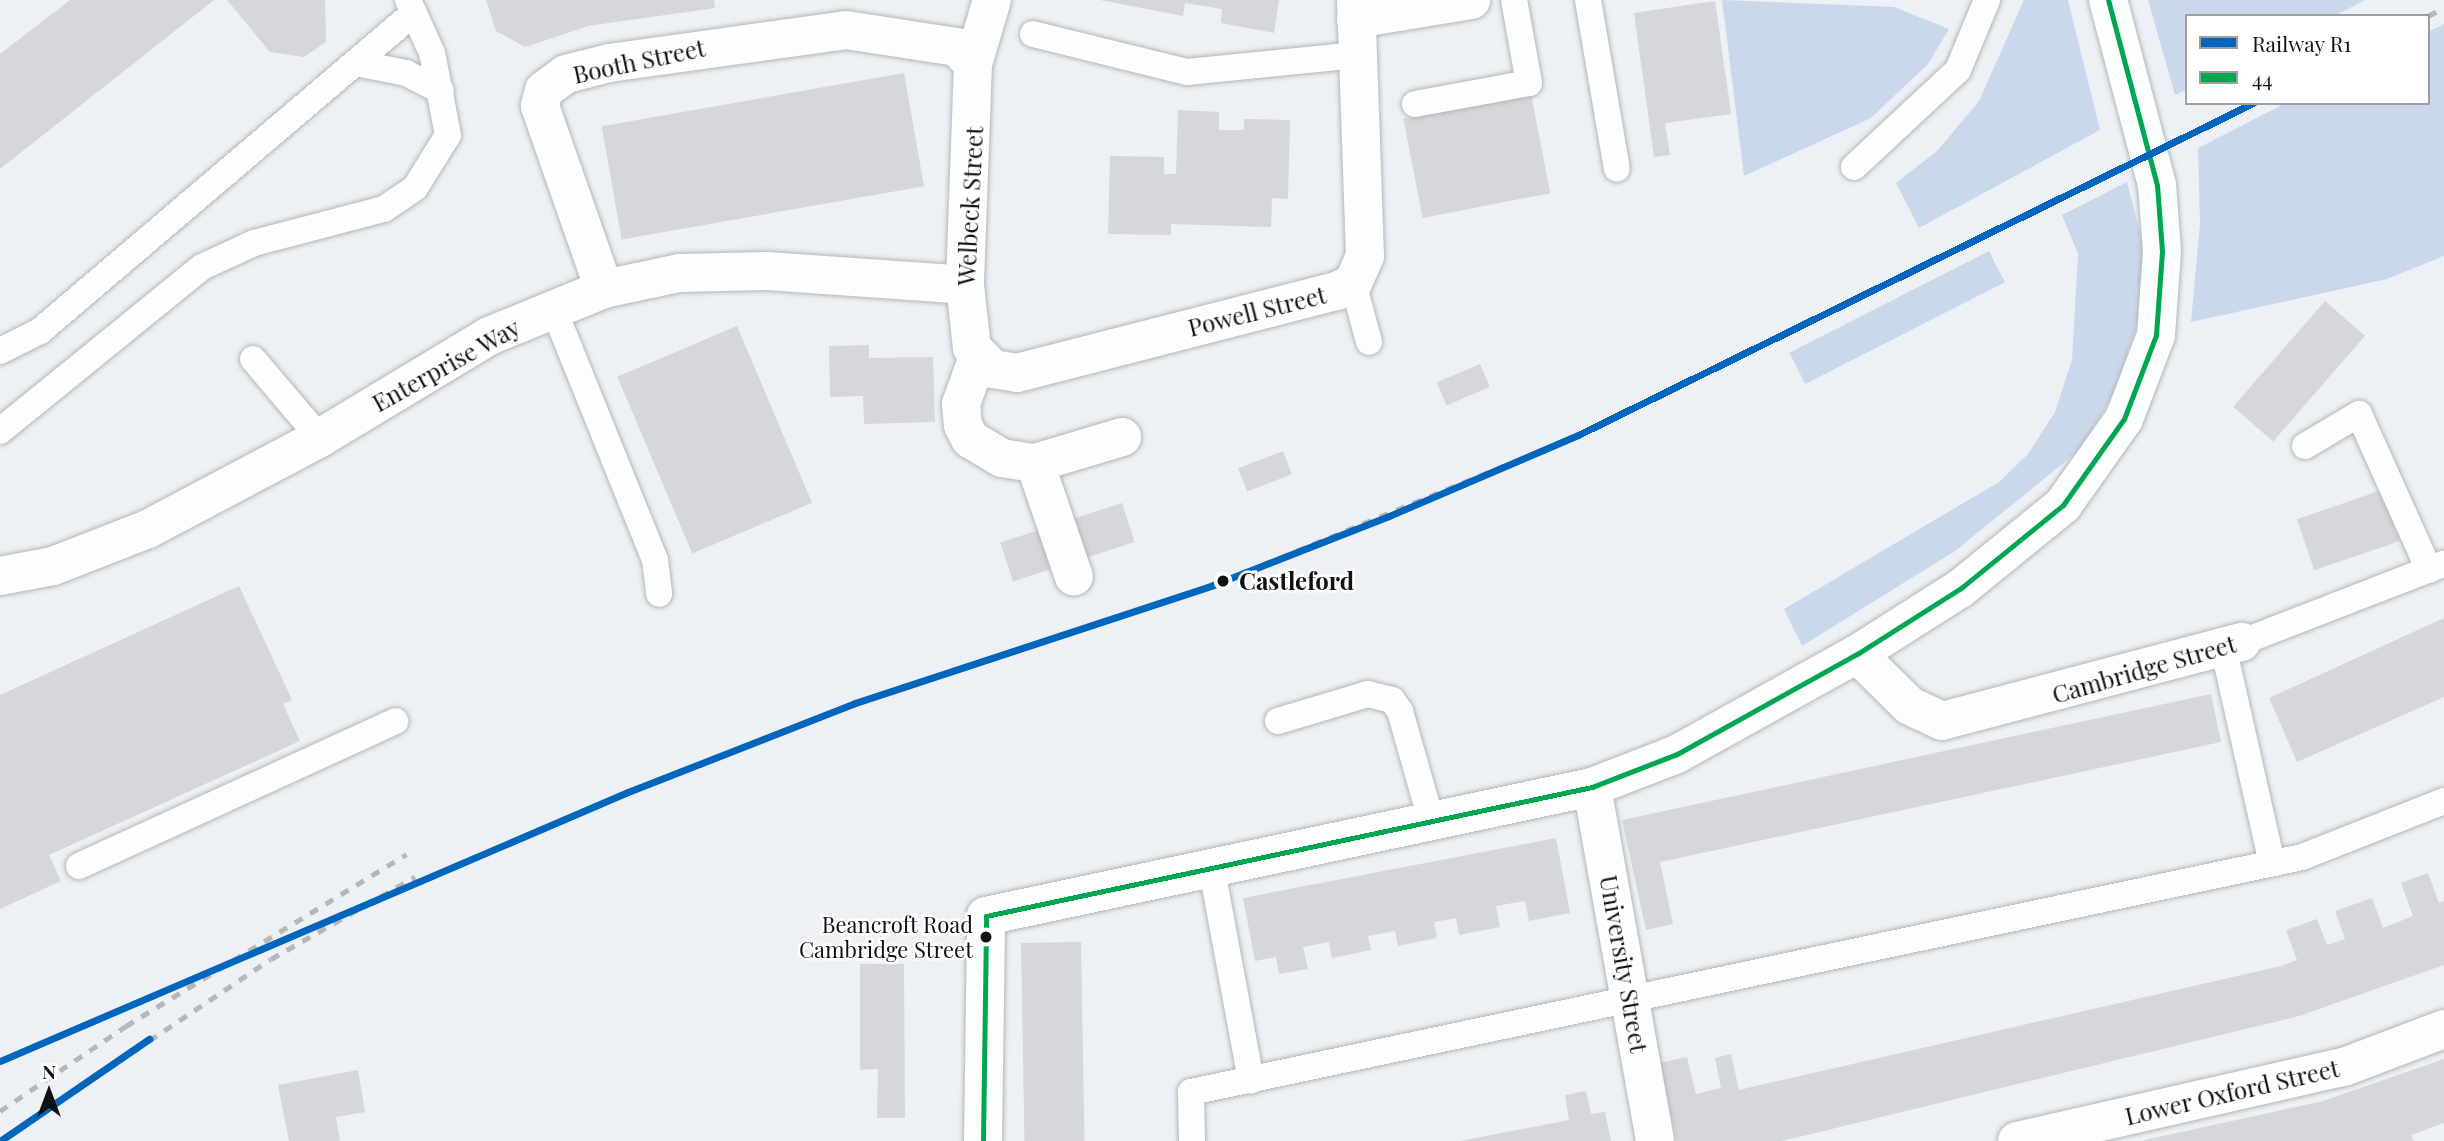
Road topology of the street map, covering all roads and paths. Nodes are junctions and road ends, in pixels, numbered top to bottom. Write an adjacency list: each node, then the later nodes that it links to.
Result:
1 (992, 0): 11 (street, Welbeck Street)
2 (1471, 0): 8 (street)
3 (1514, 0): 13 (lane)
4 (1588, 0): 15 (lane)
5 (1987, 0): 14 (lane)
6 (2108, 0): 34 (street)
7 (411, 6): 10 (lane); 12 (lane)
8 (1356, 25): 9 (lane); 16 (street, Powell Street)
9 (1033, 34)
10 (356, 62): 12 (lane); 21 (lane)
11 (973, 64): 17 (street, Welbeck Street); 18 (street, Booth Street)
12 (442, 96): 24 (lane)
13 (1415, 104)
14 (1854, 167)
15 (1617, 169)
16 (1353, 283): 20 (lane); 22 (street, Powell Street)
17 (965, 285): 18 (street, Enterprise Way); 22 (street, Welbeck Street)
18 (604, 289): 19 (street, Enterprise Way)
19 (554, 310): 25 (street, Enterprise Way); 32 (lane)
20 (1369, 342)
21 (0, 351)
22 (975, 353): 28 (street)
23 (253, 359): 25 (lane)
24 (0, 431)
25 (320, 438): 30 (street, Enterprise Way)
26 (1122, 438): 28 (street)
27 (2305, 446): 29 (lane)
28 (1035, 464): 31 (street)
29 (2436, 567): 33 (lane, Cambridge Street)
30 (0, 576)
31 (1074, 577)
32 (659, 594)
33 (2232, 644): 34 (street, Cambridge Street); 40 (lane)
34 (1857, 653): 37 (street)
35 (395, 721): 41 (lane)
36 (1278, 721): 39 (lane)
37 (1592, 787): 39 (street); 43 (street, University Street)
38 (2444, 801): 40 (lane)
39 (1432, 822): 42 (street)
40 (2272, 864): 43 (lane)
41 (79, 866)
42 (1212, 870): 45 (lane); 46 (street)
43 (1630, 1000): 45 (lane); 48 (street, University Street)
44 (2444, 1029): 49 (street, Lower Oxford Street)
45 (1251, 1080): 47 (lane)
46 (983, 1141)
47 (1192, 1141)
48 (1655, 1141)
49 (2017, 1141)

